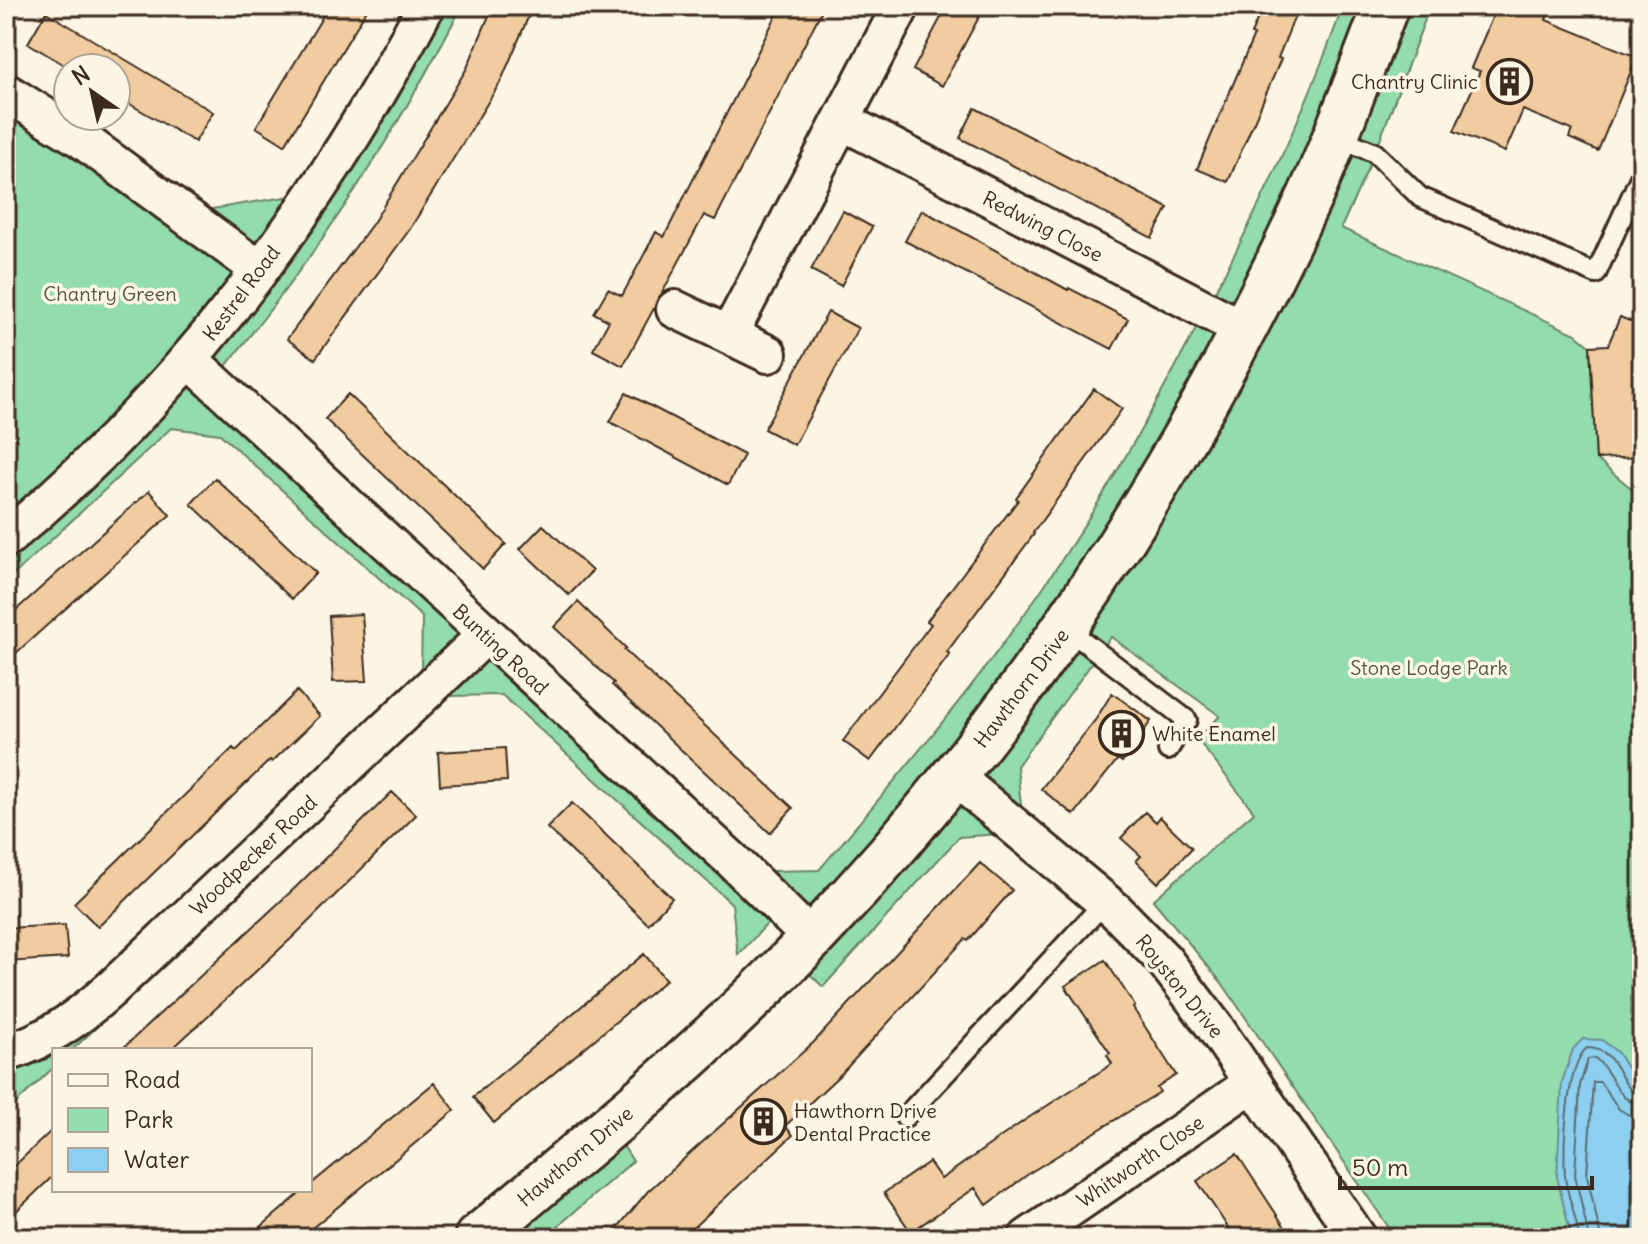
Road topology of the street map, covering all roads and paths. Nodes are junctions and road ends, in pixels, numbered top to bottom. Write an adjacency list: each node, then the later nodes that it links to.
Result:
1 (426, 6): 8 (street, Kestrel Road)
2 (901, 6): 5 (street)
3 (1386, 6): 6 (street, Hawthorn Drive)
4 (6, 92): 8 (street)
5 (842, 121): 10 (street, Redwing Close); 11 (street)
6 (1335, 136): 7 (lane); 10 (street, Hawthorn Drive)
7 (1642, 173)
8 (260, 270): 13 (street, Kestrel Road)
9 (675, 309): 11 (street)
10 (1245, 330): 15 (street, Hawthorn Drive)
11 (729, 335): 12 (street)
12 (768, 354)
13 (190, 360): 14 (street, Kestrel Road); 16 (street, Bunting Road)
14 (6, 539)
15 (1066, 628): 17 (lane); 18 (street, Hawthorn Drive)
16 (486, 635): 20 (street, Bunting Road); 21 (street, Woodpecker Road)
17 (1168, 750)
18 (955, 777): 19 (street, Royston Drive); 20 (street, Hawthorn Drive)
19 (1105, 902): 22 (street, Royston Drive); 23 (lane)
20 (812, 939): 24 (street, Hawthorn Drive)
21 (6, 1053)
22 (1253, 1083): 25 (street, Whitworth Close); 26 (street, Royston Drive)
23 (905, 1117)
24 (477, 1238)
25 (1027, 1238)
26 (1358, 1238)

